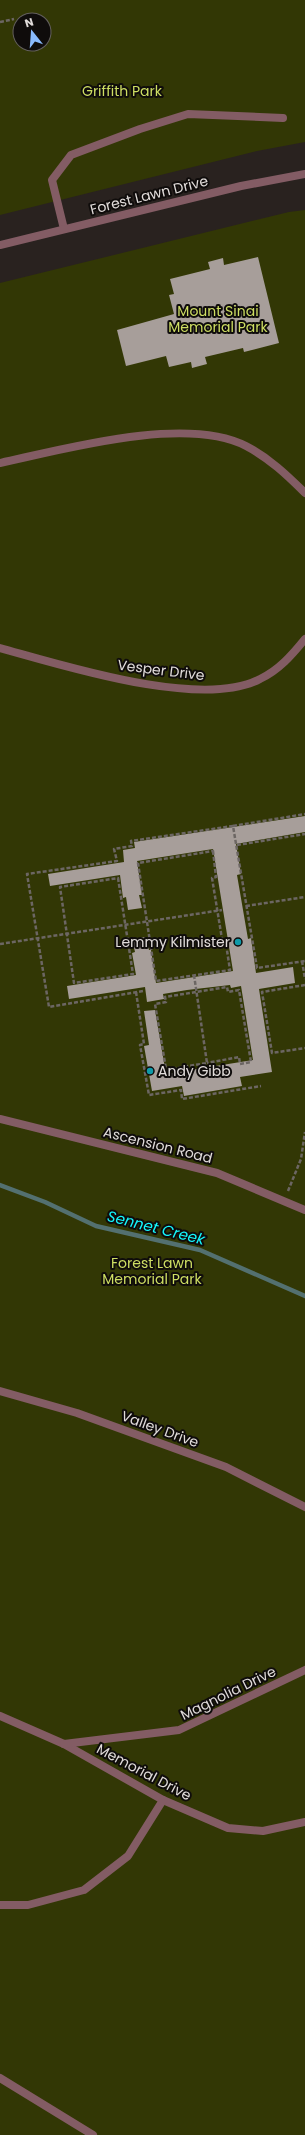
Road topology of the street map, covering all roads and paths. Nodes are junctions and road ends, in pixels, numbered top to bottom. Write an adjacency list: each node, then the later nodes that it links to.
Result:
1 (12, 19): 2 (path)
2 (0, 22)
3 (283, 118): 5 (street)
4 (305, 174): 5 (street, Forest Lawn Drive)
5 (64, 230): 6 (street, Forest Lawn Drive)
6 (0, 246)
7 (0, 463): 8 (street)
8 (305, 493)
9 (305, 639): 10 (street, Vesper Drive)
10 (0, 648)
11 (305, 814): 12 (path)
12 (233, 826): 14 (path); 22 (path)
13 (305, 834): 14 (path)
14 (238, 845): 16 (path)
15 (305, 897): 16 (path)
16 (246, 906): 24 (path)
17 (222, 910): 18 (path)
18 (218, 911): 19 (path); 19 (path); 25 (path)
19 (148, 921): 20 (path); 25 (path)
20 (126, 925): 21 (path); 21 (path); 21 (path)
21 (67, 934): 22 (path)
22 (38, 938): 23 (path); 29 (path)
23 (0, 944)
24 (304, 961): 26 (path)
25 (194, 976): 30 (path)
26 (305, 979)
27 (305, 985): 31 (path)
28 (142, 991): 29 (path)
29 (136, 992): 33 (path)
30 (197, 992): 32 (path); 32 (path); 32 (path)
31 (305, 1048)
32 (207, 1063)
33 (261, 1086)
34 (0, 1119): 36 (street, Ascension Road)
35 (305, 1132): 36 (path)
36 (284, 1200): 37 (street, Ascension Road)
37 (305, 1210)
38 (0, 1391): 39 (street, Valley Drive)
39 (305, 1507)
40 (305, 1670): 42 (street, Magnolia Drive)
41 (0, 1716): 42 (street, Memorial Drive)
42 (64, 1744): 43 (street, Memorial Drive)
43 (163, 1800): 44 (street, Memorial Drive); 45 (street)
44 (305, 1822)
45 (0, 1905)
46 (0, 2078): 47 (street)
47 (93, 2135)

